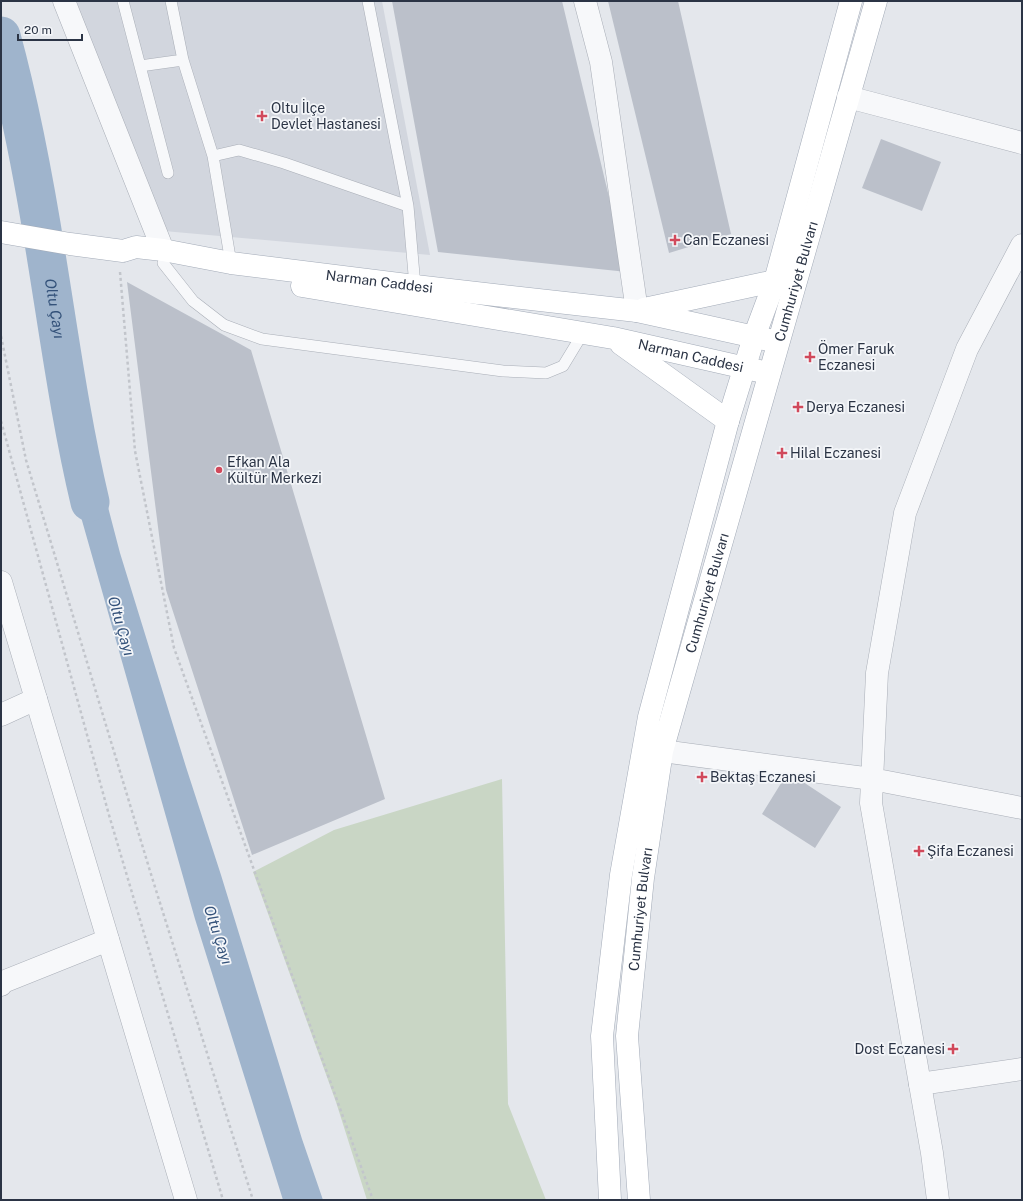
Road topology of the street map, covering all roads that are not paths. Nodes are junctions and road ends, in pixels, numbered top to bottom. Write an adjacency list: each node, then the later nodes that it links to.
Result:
1 (64, 1): 17 (street)
2 (124, 1): 9 (lane)
3 (171, 1): 8 (lane)
4 (368, 1): 14 (lane)
5 (585, 1): 21 (street)
6 (851, 1): 19 (main road, Cumhuriyet Bulvarı)
7 (876, 1): 10 (main road, Cumhuriyet Bulvarı)
8 (183, 60): 9 (lane); 12 (lane)
9 (140, 66): 13 (lane)
10 (848, 97): 11 (street); 25 (main road, Cumhuriyet Bulvarı)
11 (1022, 143)
12 (212, 156): 14 (lane); 18 (lane)
13 (168, 173)
14 (408, 206): 20 (lane)
15 (1, 232): 17 (main road, Narman Caddesi)
16 (1022, 245): 33 (street)
17 (163, 257): 18 (main road, Narman Caddesi); 22 (main road, Narman Caddesi); 22 (lane)
18 (231, 263): 20 (main road, Narman Caddesi)
19 (775, 281): 21 (main road, Narman Caddesi); 23 (main road, Cumhuriyet Bulvarı)
20 (415, 286): 21 (main road, Narman Caddesi)
21 (637, 311): 23 (main road, Narman Caddesi)
22 (583, 333): 24 (main road, Narman Caddesi)
23 (754, 337): 25 (main road, Narman Caddesi); 26 (main road, Cumhuriyet Bulvarı)
24 (613, 338): 26 (main road, Narman Caddesi); 28 (main road, Narman Caddesi)
25 (779, 342): 27 (main road, Cumhuriyet Bulvarı)
26 (744, 368): 27 (main road, Narman Caddesi); 28 (main road, Cumhuriyet Bulvarı)
27 (770, 374): 32 (main road, Cumhuriyet Bulvarı)
28 (728, 421): 40 (main road, Cumhuriyet Bulvarı)
29 (1, 582): 30 (street)
30 (36, 699): 31 (street); 35 (street)
31 (1, 715)
32 (662, 752): 33 (street); 41 (main road, Cumhuriyet Bulvarı)
33 (872, 779): 34 (street); 38 (street)
34 (1022, 808)
35 (108, 940): 36 (street); 39 (street)
36 (1, 984)
37 (1022, 1069): 38 (street)
38 (920, 1084): 42 (street)
39 (186, 1200)
40 (610, 1200)
41 (639, 1200)
42 (938, 1200)

